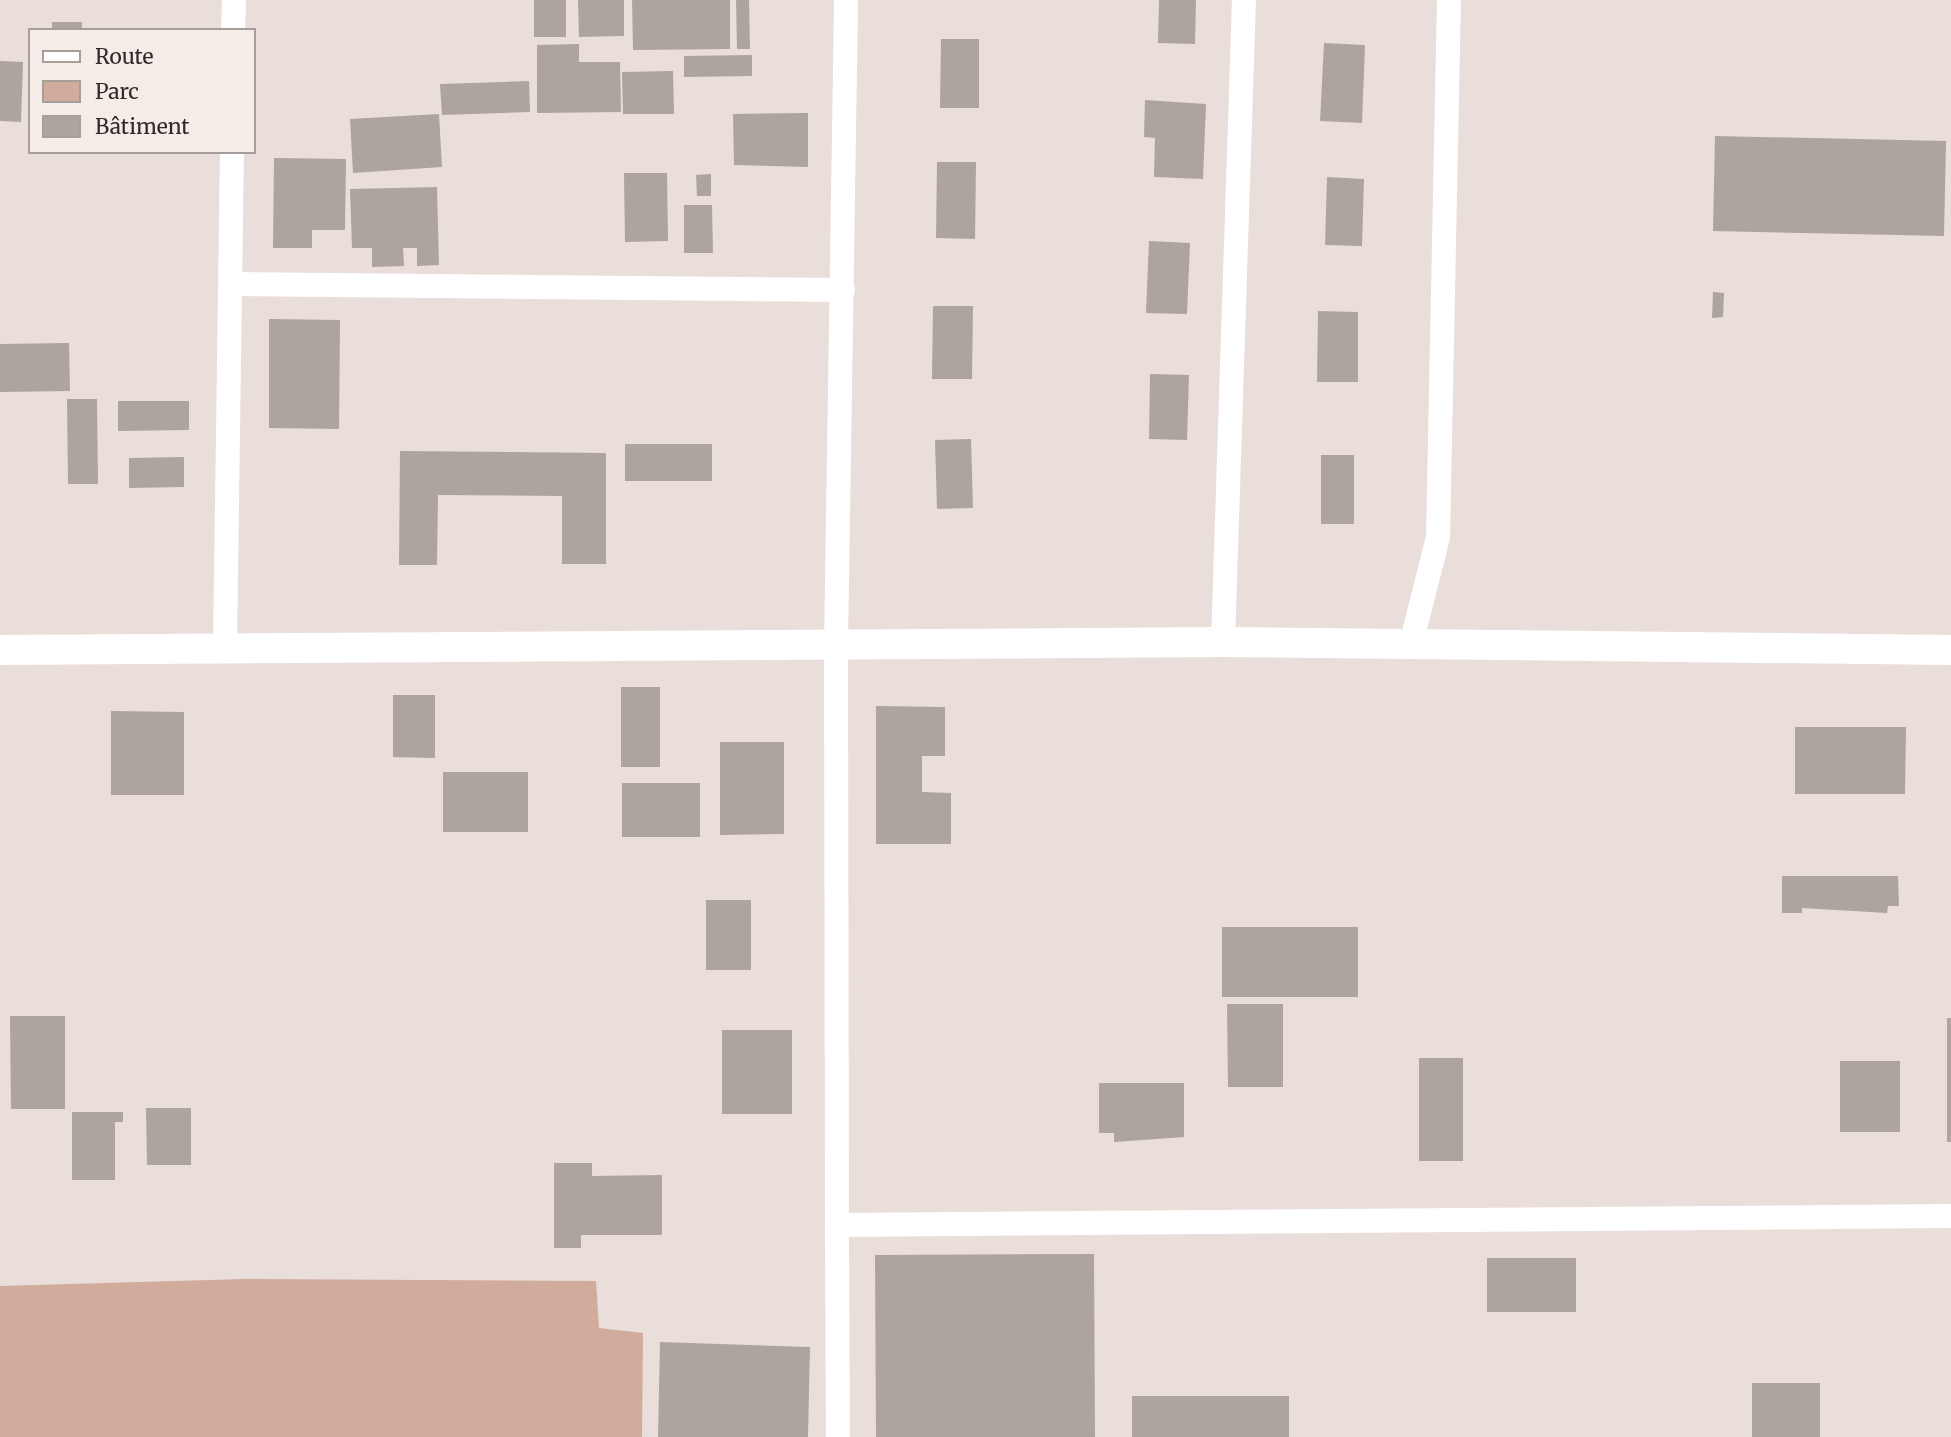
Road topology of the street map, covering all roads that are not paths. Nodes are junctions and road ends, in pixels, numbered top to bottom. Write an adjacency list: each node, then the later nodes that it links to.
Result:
1 (233, 0): 5 (street)
2 (846, 0): 8 (street)
3 (1244, 0): 9 (street)
4 (1450, 0): 10 (street)
5 (233, 28)
6 (232, 154): 7 (street)
7 (231, 284): 8 (street); 12 (street)
8 (843, 290): 11 (street)
9 (1223, 642): 10 (street); 11 (street)
10 (1411, 644): 14 (street)
11 (835, 647): 12 (street); 16 (street)
12 (225, 648): 13 (street)
13 (0, 650)
14 (1951, 650)
15 (1951, 1216): 16 (street)
16 (838, 1225): 17 (street)
17 (838, 1437)

